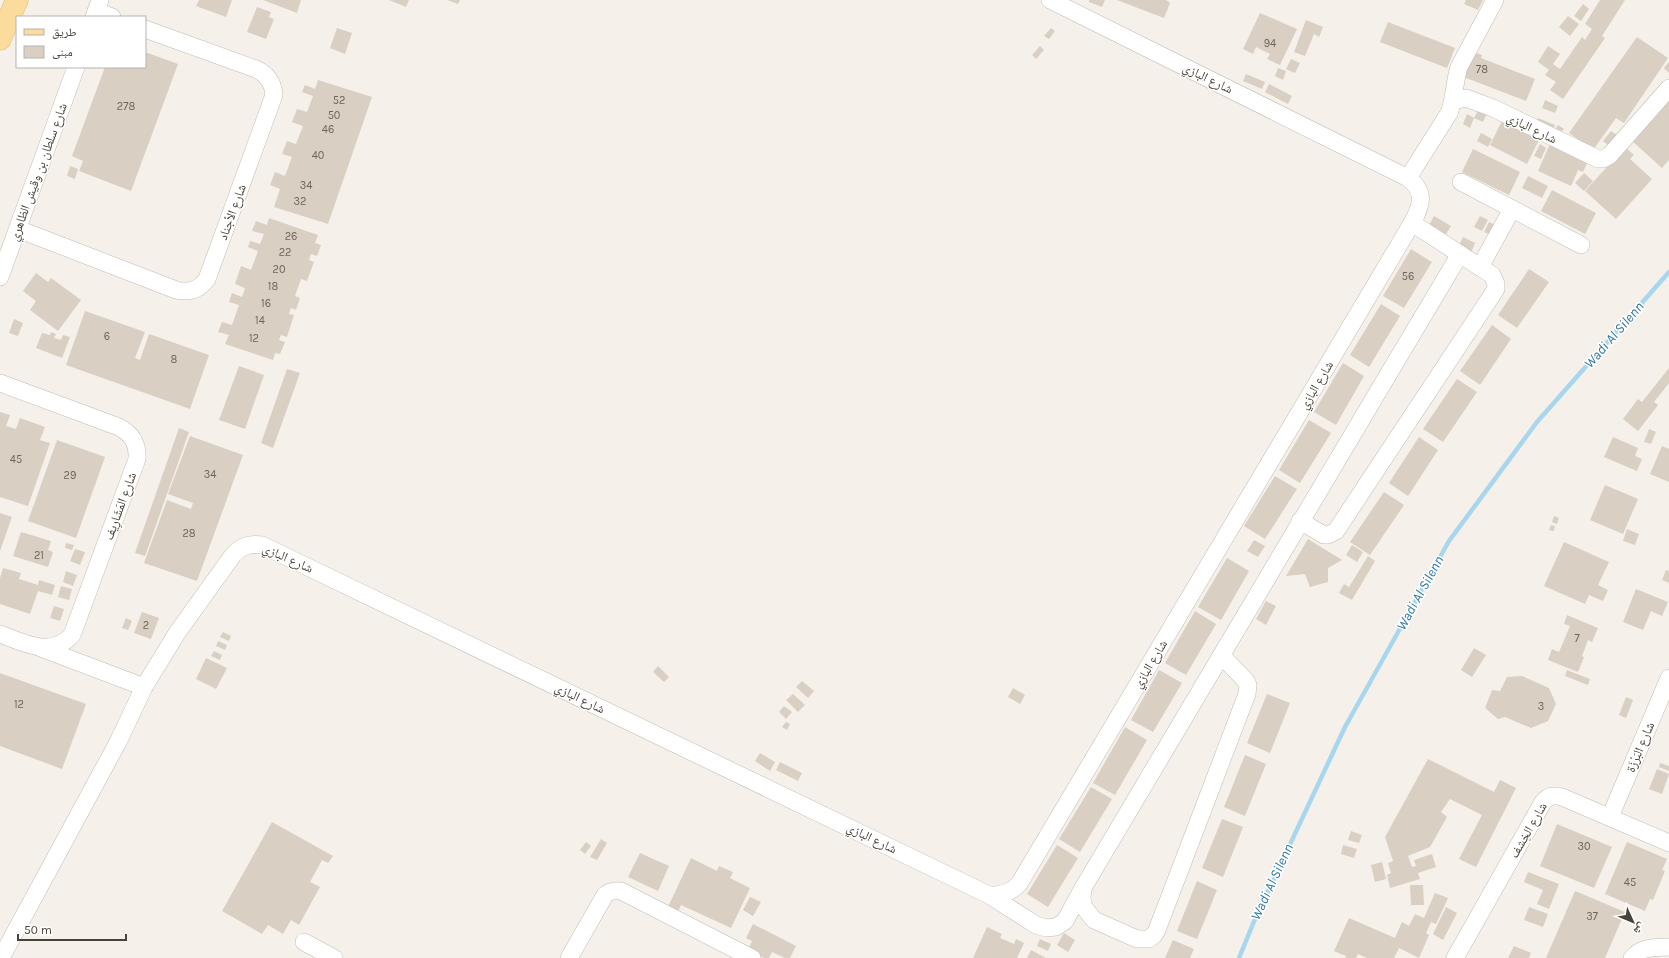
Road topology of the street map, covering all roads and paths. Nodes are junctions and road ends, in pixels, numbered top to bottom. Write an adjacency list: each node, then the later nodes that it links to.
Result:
1 (16, 0): 7 (main road)
2 (1050, 0): 11 (street, شارع البازي)
3 (1495, 0): 10 (street)
4 (97, 9): 5 (street)
5 (110, 16)
6 (146, 29): 15 (street, شارع الأجناد)
7 (0, 39)
8 (76, 68): 15 (street, شارع سلطان بن وقيش الظاهري)
9 (1669, 88): 10 (street, شارع البازي)
10 (1453, 101): 11 (street)
11 (1408, 178): 14 (street, شارع البازي)
12 (1461, 182): 13 (street)
13 (1512, 209): 16 (street); 18 (street)
14 (1412, 223): 17 (street); 30 (street, شارع البازي)
15 (18, 229): 19 (street, شارع سلطان بن وقيش الظاهري)
16 (1581, 245)
17 (1460, 254): 18 (street); 21 (street)
18 (1480, 267): 21 (street)
19 (0, 277)
20 (0, 383): 23 (street, شارع المَشَارِيف)
21 (1300, 521): 24 (street)
22 (0, 634): 23 (street, شارع المَشَارِيف)
23 (37, 647): 26 (street)
24 (1222, 656): 29 (street); 29 (street)
25 (1669, 678): 27 (street, شارع البَرْزَة)
26 (144, 687): 30 (street, شارع البازي); 33 (street, شارع البازي)
27 (1610, 817): 28 (street, شارع الخِشف); 37 (street, شارع الخِشف)
28 (1669, 843)
29 (1083, 888): 30 (street)
30 (989, 895)
31 (304, 942): 34 (street)
32 (1669, 948): 38 (street); 39 (street)
33 (1, 958)
34 (334, 958)
35 (569, 958): 36 (street)
36 (752, 958)
37 (1456, 958)
38 (1632, 958)
39 (1665, 958)

